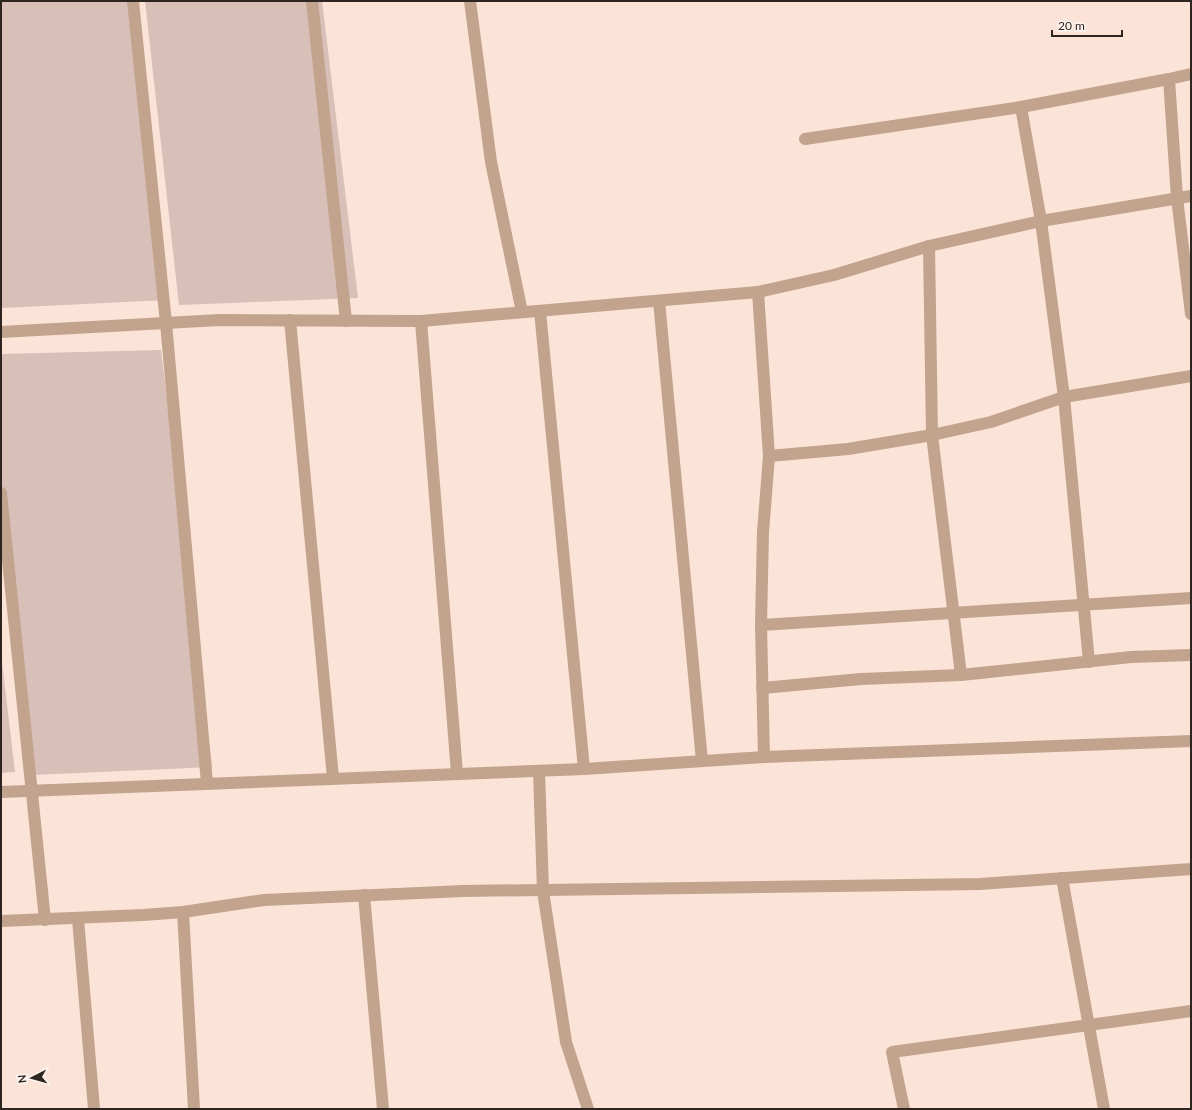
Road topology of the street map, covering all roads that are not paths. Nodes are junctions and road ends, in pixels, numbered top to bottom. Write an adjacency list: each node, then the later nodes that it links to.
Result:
1 (133, 1): 20 (street)
2 (312, 1): 18 (street)
3 (470, 1): 15 (street)
4 (1191, 74): 5 (street)
5 (1170, 79): 6 (street); 9 (street)
6 (1020, 107): 7 (street); 10 (street)
7 (805, 139)
8 (1191, 196): 9 (street)
9 (1176, 198): 10 (street); 16 (street)
10 (1042, 221): 11 (street); 23 (street)
11 (929, 246): 12 (street); 24 (street)
12 (758, 292): 13 (street); 25 (street)
13 (659, 301): 14 (street); 37 (street)
14 (540, 311): 15 (street); 38 (street)
15 (522, 312): 19 (street)
16 (1191, 314)
17 (290, 320): 18 (street); 20 (street); 41 (street)
18 (346, 321): 19 (street)
19 (421, 321): 40 (street)
20 (166, 323): 21 (street); 42 (street)
21 (1, 332)
22 (1191, 376): 23 (street)
23 (1064, 397): 24 (street); 28 (street)
24 (932, 435): 25 (street); 29 (street)
25 (769, 456): 30 (street)
26 (1, 493): 43 (street)
27 (1191, 598): 28 (street)
28 (1083, 605): 29 (street); 32 (street)
29 (952, 613): 30 (street); 33 (street)
30 (761, 625): 34 (street)
31 (1191, 656): 32 (street)
32 (1089, 662): 33 (street)
33 (961, 675): 34 (street)
34 (762, 688): 36 (street)
35 (1191, 741): 36 (street)
36 (764, 757): 37 (street)
37 (702, 761): 38 (street)
38 (584, 769): 39 (street)
39 (539, 770): 40 (street); 47 (street)
40 (457, 773): 41 (street)
41 (333, 778): 42 (street)
42 (207, 783): 43 (street)
43 (32, 790): 44 (street); 51 (street)
44 (1, 792)
45 (1191, 870): 46 (street)
46 (1062, 878): 47 (street); 54 (street)
47 (543, 891): 48 (street); 58 (street)
48 (364, 895): 49 (street); 57 (street)
49 (183, 912): 50 (street); 56 (street)
50 (78, 919): 51 (street); 55 (street)
51 (44, 920): 52 (street)
52 (1, 921)
53 (1191, 1011): 54 (street)
54 (1089, 1024): 59 (street); 60 (street)
55 (94, 1109)
56 (194, 1109)
57 (383, 1109)
58 (588, 1109)
59 (904, 1109)
60 (1104, 1109)

